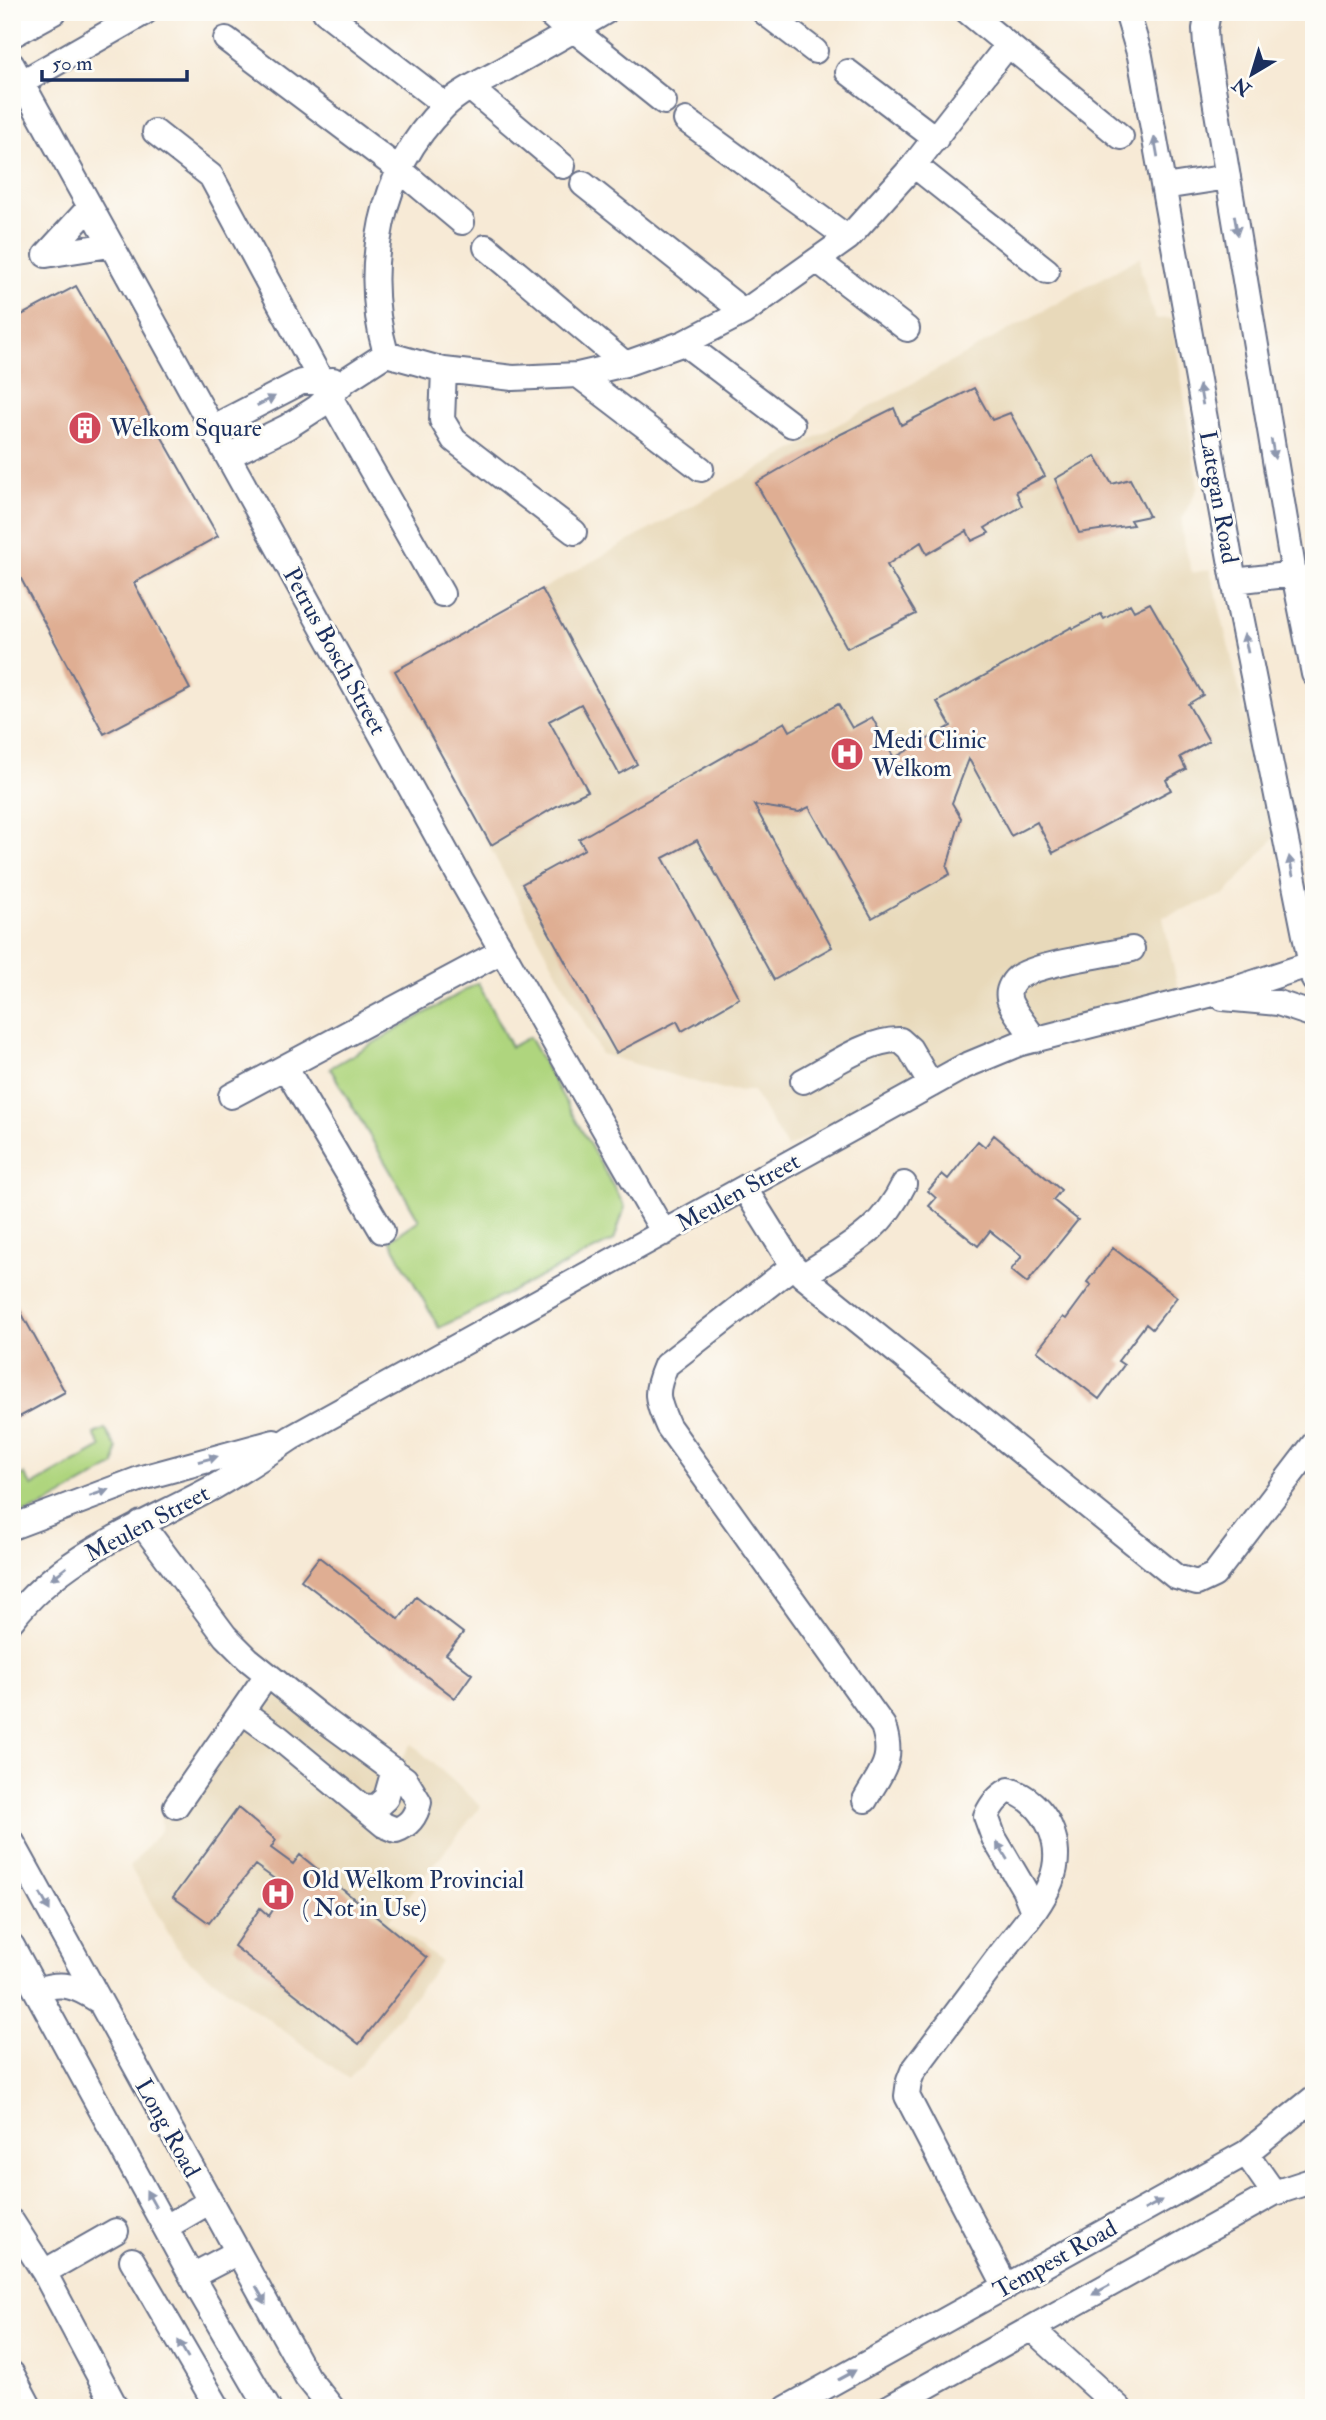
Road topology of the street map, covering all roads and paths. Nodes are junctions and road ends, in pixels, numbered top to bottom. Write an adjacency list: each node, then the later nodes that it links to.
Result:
1 (54, 12): 11 (street)
2 (145, 12): 16 (street)
3 (325, 12): 19 (street)
4 (547, 12): 10 (street)
5 (605, 12): 10 (street)
6 (764, 12): 14 (street)
7 (968, 12): 13 (street)
8 (1127, 12): 29 (street, Lategan Road, one-way to 8)
9 (1208, 12): 27 (street)
10 (572, 31): 17 (street); 18 (street)
11 (12, 35)
12 (226, 39): 26 (street)
13 (1007, 46): 22 (street); 23 (street)
14 (815, 51)
15 (848, 72): 23 (street)
16 (15, 78): 30 (street, Petrus Bosch Street)
17 (470, 88): 19 (street); 24 (street)
18 (664, 102)
19 (445, 105): 26 (street)
20 (686, 120): 32 (street)
21 (155, 132): 44 (street)
22 (1121, 137)
23 (936, 139): 25 (street)
24 (564, 166)
25 (914, 166): 32 (street); 36 (street)
26 (400, 170): 31 (street); 40 (street)
27 (1228, 177): 29 (street); 50 (street, one-way to 50)
28 (583, 184): 37 (street)
29 (1164, 187): 51 (street, Lategan Road, one-way to 29)
30 (90, 206): 33 (street, Petrus Bosch Street); 33 (street)
31 (462, 222)
32 (848, 238): 35 (street)
33 (110, 245): 46 (street, Petrus Bosch Street)
34 (486, 247): 41 (street)
35 (818, 261): 37 (street); 38 (street)
36 (1047, 271)
37 (744, 312): 39 (street)
38 (906, 329)
39 (684, 343): 41 (street); 45 (street)
40 (386, 354): 42 (street); 44 (street)
41 (625, 364): 43 (street)
42 (444, 370): 43 (street); 49 (street)
43 (578, 374): 48 (street)
44 (332, 386): 46 (street, one-way to 44); 47 (street); 52 (street)
45 (792, 425)
46 (212, 428): 47 (street, Petrus Bosch Street)
47 (228, 456): 55 (street, Petrus Bosch Street)
48 (701, 469)
49 (574, 532)
50 (1294, 574): 51 (street); 53 (street)
51 (1234, 581): 56 (street, Lategan Road, one-way to 51)
52 (442, 594)
53 (1314, 674)
54 (1132, 949): 59 (street)
55 (502, 951): 60 (street); 67 (street, Petrus Bosch Street)
56 (1312, 969): 57 (street, Meulen Street)
57 (1205, 997): 58 (street, Meulen Street); 59 (street, Meulen Street)
58 (1314, 1015)
59 (1035, 1040): 62 (street, Meulen Street)
60 (285, 1067): 63 (street); 66 (street)
61 (803, 1081): 62 (street)
62 (931, 1085): 65 (street, Meulen Street)
63 (231, 1096)
64 (904, 1184): 68 (street)
65 (746, 1189): 67 (street, Meulen Street); 68 (street)
66 (382, 1231)
67 (664, 1233): 69 (street, Meulen Street)
68 (798, 1271): 70 (street); 78 (street)
69 (291, 1438): 71 (street, Meulen Street, one-way to 69); 72 (street, Meulen Street)
70 (1314, 1444)
71 (142, 1478): 72 (street); 73 (street, Meulen Street, one-way to 71)
72 (150, 1518): 74 (street, Meulen Street, one-way to 74); 75 (street)
73 (12, 1527)
74 (12, 1620)
75 (267, 1675): 76 (street); 77 (street)
76 (243, 1712): 79 (street); 80 (street)
77 (394, 1770): 80 (street); 80 (street)
78 (865, 1800)
79 (176, 1806)
80 (361, 1806)
81 (12, 1842): 85 (street, Long Road, one-way to 85)
82 (1033, 1912): 98 (street)
83 (12, 1946): 84 (street, Long Road)
84 (37, 1990): 85 (street); 92 (street, Long Road, one-way to 84)
85 (99, 2001): 90 (street, Long Road)
86 (1314, 2098): 87 (street, Tempest Road)
87 (1246, 2153): 89 (street); 98 (street, Tempest Road, one-way to 87)
88 (1314, 2179): 89 (street, Tempest Road)
89 (1274, 2193): 99 (street, Tempest Road, one-way to 99)
90 (209, 2202): 92 (street); 94 (street, Long Road)
91 (12, 2222): 96 (street)
92 (166, 2227): 97 (street, Long Road)
93 (116, 2231): 96 (street)
94 (238, 2252): 97 (street); 105 (street, Long Road, one-way to 105)
95 (132, 2259): 103 (street, one-way to 95)
96 (44, 2272): 102 (street)
97 (192, 2276): 104 (street, Long Road)
98 (1006, 2287): 106 (street, Tempest Road, one-way to 98)
99 (1032, 2329): 107 (street, Tempest Road); 108 (street)
100 (12, 2374): 101 (street)
101 (30, 2408)
102 (116, 2408)
103 (218, 2408)
104 (268, 2408)
105 (332, 2408)
106 (787, 2408)
107 (888, 2408)
108 (1119, 2408)

